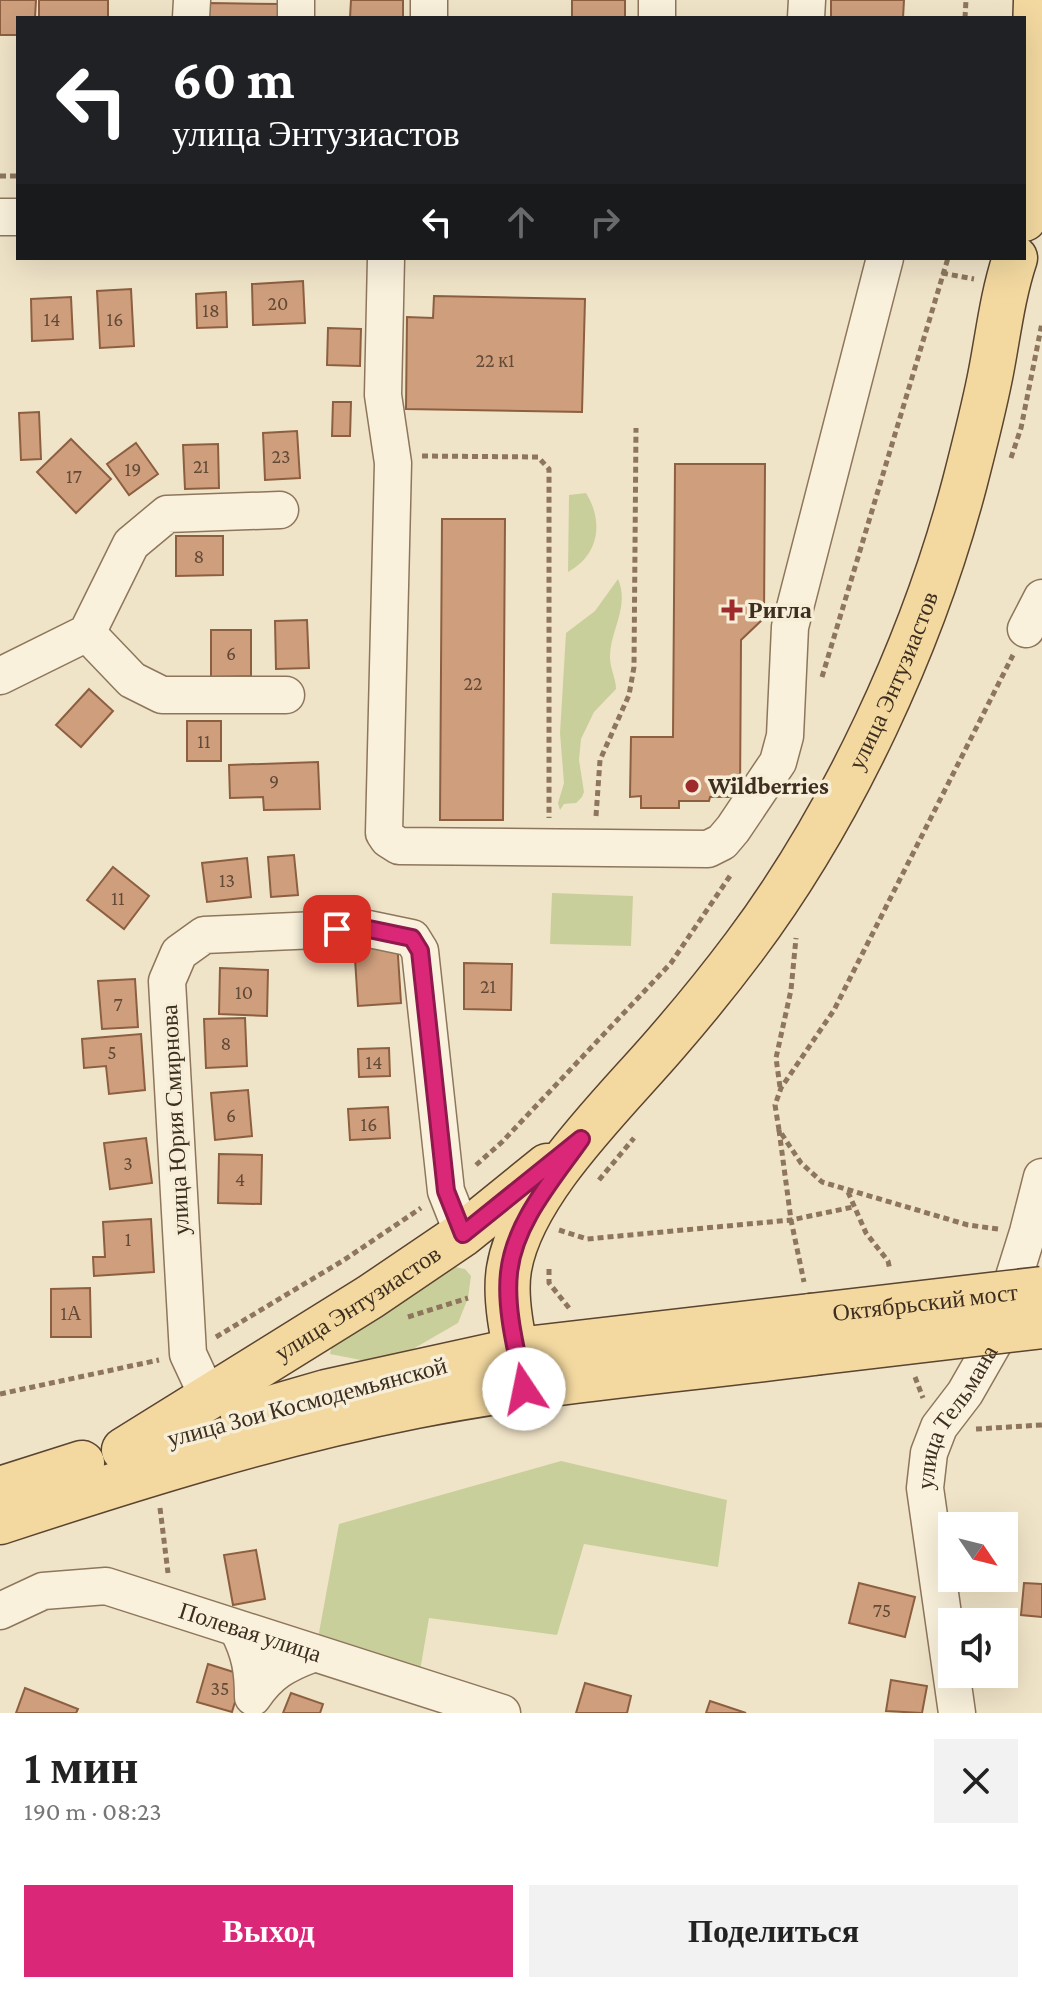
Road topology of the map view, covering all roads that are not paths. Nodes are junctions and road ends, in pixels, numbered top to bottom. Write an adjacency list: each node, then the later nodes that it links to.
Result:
1 (1036, 0): 2 (main road)
2 (1026, 193)
3 (386, 260): 4 (street)
4 (884, 260)
5 (1000, 270): 10 (main road, улица Энтузиастов)
6 (280, 510): 7 (street)
7 (87, 633): 8 (street); 9 (street)
8 (0, 676)
9 (286, 695)
10 (581, 1139): 12 (main road, улица Энтузиастов); 16 (main road, улица Энтузиастов)
11 (1042, 1177): 26 (street, улица Тельмана)
12 (463, 1234): 17 (main road, улица Энтузиастов); 17 (street, улица Юрия Смирнова)
13 (1042, 1289): 14 (main road, Октябрьский мост, bridge)
14 (810, 1320): 15 (main road, Октябрьский мост, bridge); 16 (main road, улица Зои Космодемьянской)
15 (1042, 1326)
16 (520, 1370): 18 (main road, улица Зои Космодемьянской); 20 (main road, улица Зои Космодемьянской)
17 (208, 1397): 18 (main road, улица Энтузиастов)
18 (124, 1450): 19 (main road, улица Зои Космодемьянской)
19 (0, 1489)
20 (0, 1522)
21 (0, 1611): 22 (street, Полевая улица)
22 (238, 1630): 23 (street, Полевая улица); 24 (street)
23 (312, 1654): 24 (street); 25 (street, Полевая улица)
24 (251, 1705)
25 (502, 1713)
26 (957, 1713)

